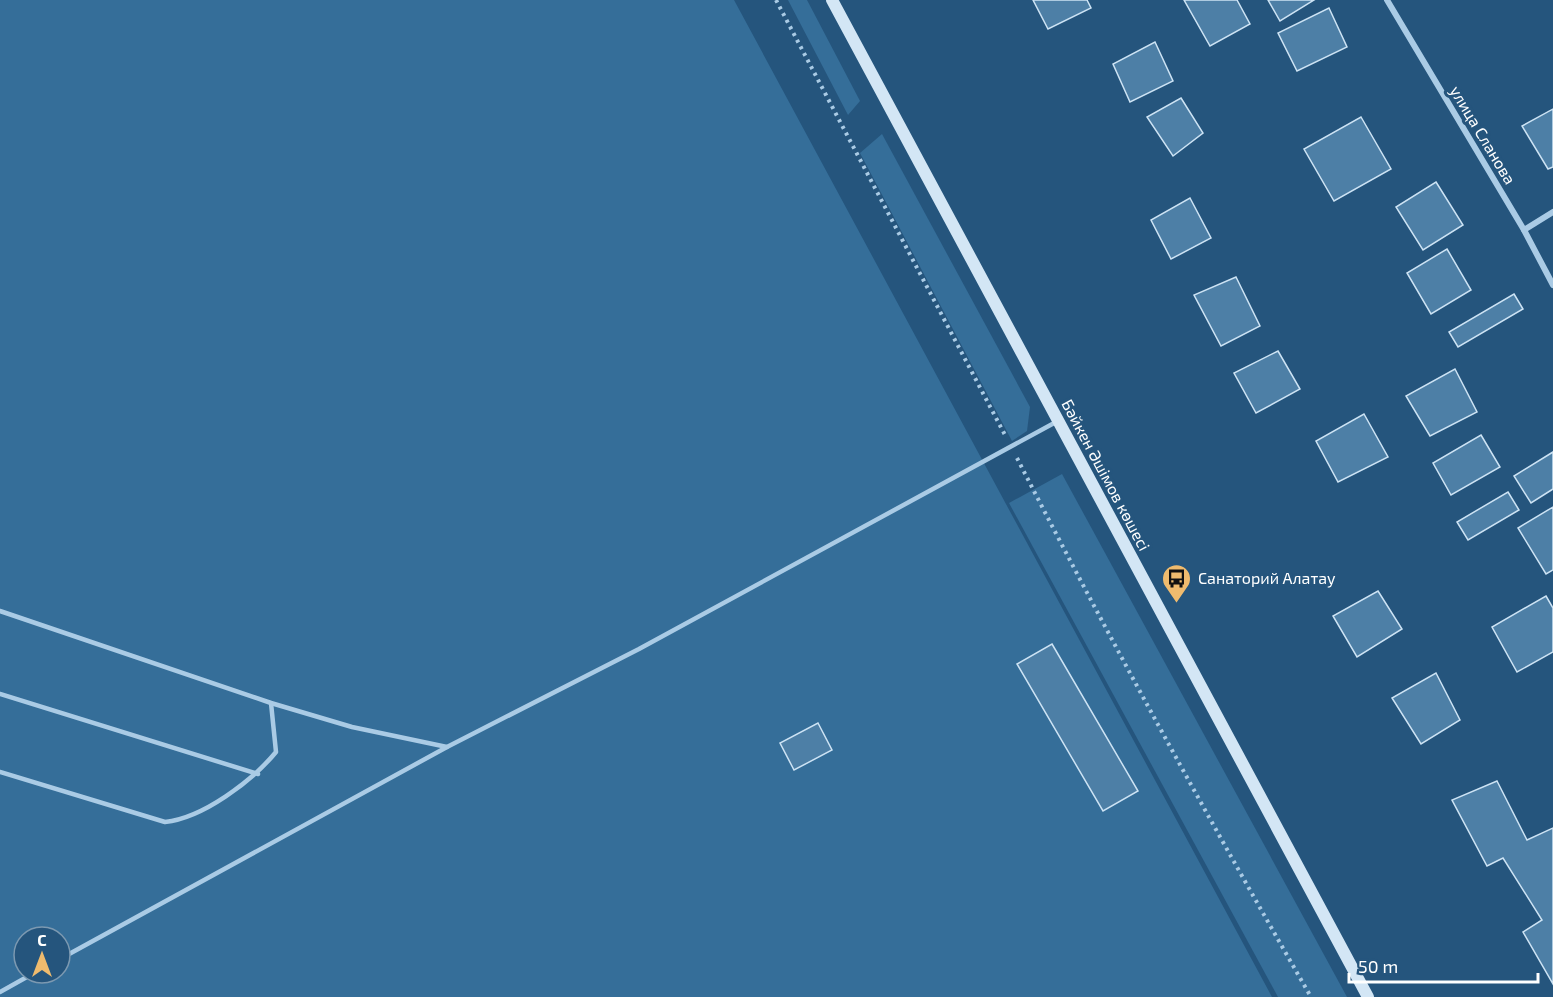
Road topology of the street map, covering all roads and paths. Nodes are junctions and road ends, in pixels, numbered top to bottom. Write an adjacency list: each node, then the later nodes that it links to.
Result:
1 (776, 0): 8 (path)
2 (832, 0): 7 (main road, Бәйкен Әшімов көшесі)
3 (1387, 0): 5 (street, улица Сланова)
4 (1553, 212): 5 (street)
5 (1524, 230): 6 (street, улица Сланова)
6 (1553, 285)
7 (1058, 421): 8 (lane); 17 (main road, Бәйкен Әшімов көшесі)
8 (1011, 446): 12 (lane); 16 (path)
9 (0, 611): 11 (lane)
10 (0, 694): 14 (lane)
11 (271, 703): 12 (lane); 14 (lane)
12 (447, 747): 15 (lane)
13 (0, 772): 14 (lane)
14 (258, 774)
15 (72, 952)
16 (1311, 997)
17 (1368, 997)

